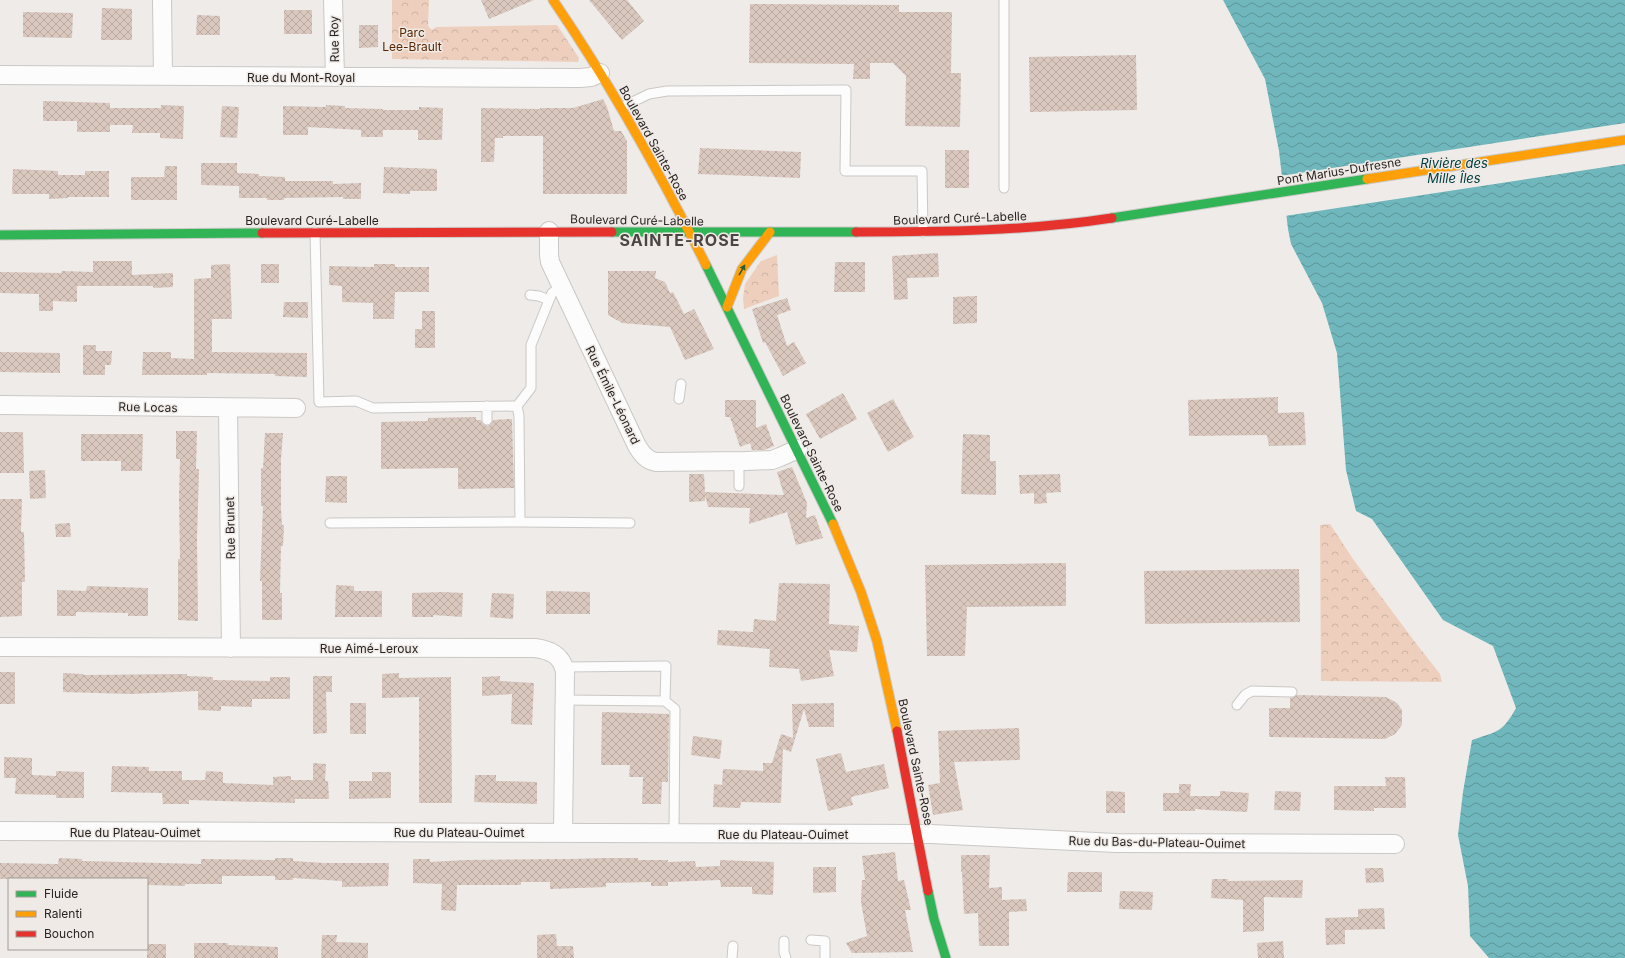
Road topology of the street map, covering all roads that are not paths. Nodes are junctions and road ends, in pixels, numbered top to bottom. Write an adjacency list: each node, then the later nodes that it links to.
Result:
1 (162, 0): 7 (street)
2 (333, 0): 8 (street, Rue Roy)
3 (553, 0): 5 (main road, Boulevard Sainte-Rose)
4 (1004, 0): 13 (lane)
5 (600, 73): 8 (street, Rue du Mont-Royal); 9 (main road, Boulevard Sainte-Rose)
6 (0, 75): 7 (street, Rue du Mont-Royal)
7 (163, 76): 8 (street, Rue du Mont-Royal)
8 (335, 77)
9 (622, 107): 11 (main road, Boulevard Sainte-Rose); 18 (lane)
10 (1625, 140): 14 (main road, Pont Marius-Dufresne)
11 (645, 146): 12 (lane); 19 (main road, Boulevard Sainte-Rose)
12 (635, 150)
13 (1004, 188)
14 (1270, 194): 18 (main road, Boulevard Curé-Labelle)
15 (549, 231): 16 (main road, Boulevard Curé-Labelle); 19 (main road, Boulevard Curé-Labelle); 21 (street, Rue Émile-Léonard)
16 (315, 232): 20 (main road, Boulevard Curé-Labelle); 28 (lane)
17 (770, 232): 18 (main road, Boulevard Curé-Labelle); 19 (main road, Boulevard Curé-Labelle); 24 (main road, one-way to 17)
18 (923, 232)
19 (689, 233): 24 (main road, Boulevard Sainte-Rose)
20 (0, 235)
21 (561, 286): 23 (lane); 34 (street, Rue Émile-Léonard)
22 (530, 295): 23 (lane)
23 (549, 300): 29 (lane)
24 (727, 307): 33 (main road, Boulevard Sainte-Rose)
25 (681, 384): 26 (lane)
26 (679, 399)
27 (0, 405): 30 (street, Rue Locas)
28 (487, 406): 29 (lane); 32 (lane)
29 (517, 406): 36 (lane)
30 (228, 408): 31 (street, Rue Locas); 40 (street, Rue Brunet)
31 (296, 408)
32 (488, 420)
33 (798, 449): 34 (street, Rue Émile-Léonard); 49 (main road, Boulevard Sainte-Rose)
34 (739, 461): 35 (lane)
35 (739, 486)
36 (520, 522): 37 (lane); 38 (lane)
37 (330, 523)
38 (630, 523)
39 (0, 647): 40 (street, Rue Aimé-Leroux)
40 (231, 648): 41 (street, Rue Aimé-Leroux)
41 (564, 667): 43 (street); 44 (lane)
42 (1292, 692): 45 (lane)
43 (564, 700): 44 (lane); 47 (street)
44 (665, 701): 48 (lane)
45 (1237, 705)
46 (0, 831): 47 (street, Rue du Plateau-Ouimet)
47 (563, 833): 48 (street, Rue du Plateau-Ouimet)
48 (674, 833): 49 (street, Rue du Plateau-Ouimet)
49 (918, 834): 50 (street, Rue du Bas-du-Plateau-Ouimet); 57 (main road, Boulevard Sainte-Rose)
50 (1395, 844)
51 (811, 940): 56 (lane)
52 (784, 941): 55 (lane)
53 (733, 946): 54 (lane)
54 (732, 958)
55 (786, 958)
56 (825, 958)
57 (946, 958)

